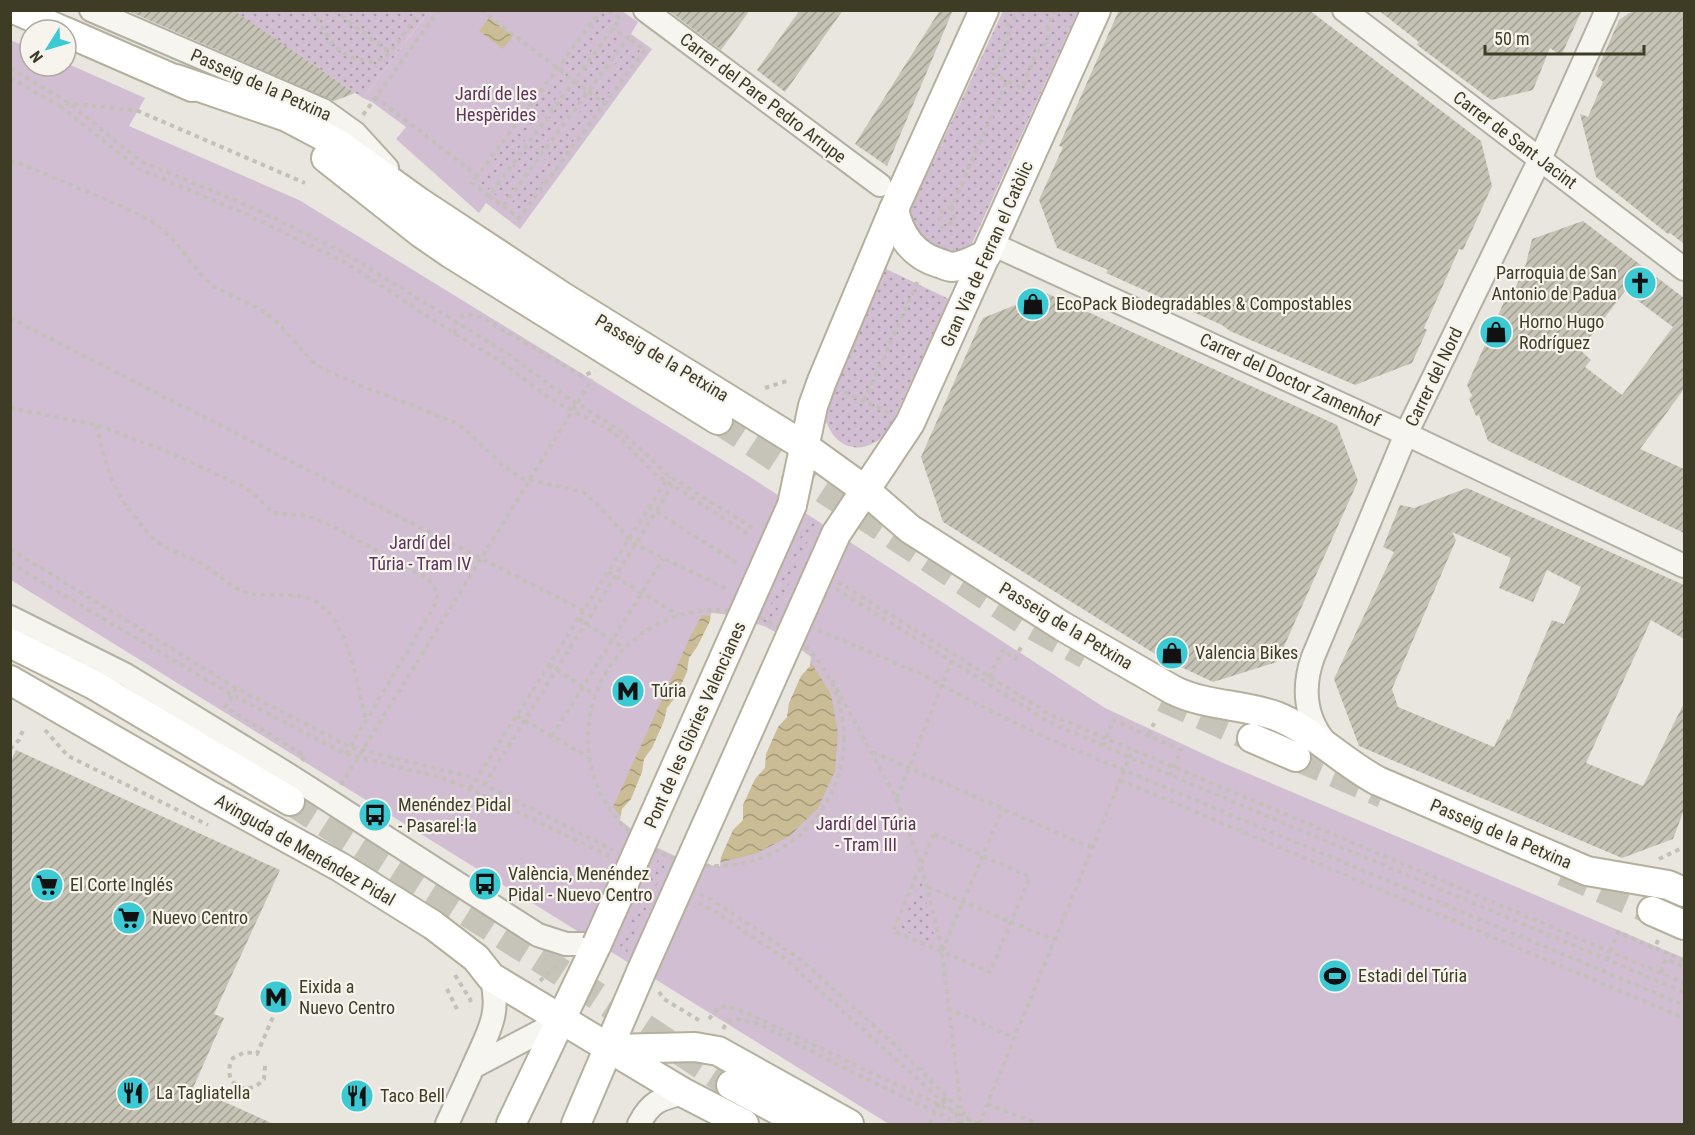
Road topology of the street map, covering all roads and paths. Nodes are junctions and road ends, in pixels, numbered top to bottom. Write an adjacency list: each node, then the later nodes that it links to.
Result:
1 (16, 10): 17 (main road)
2 (91, 10): 40 (street, Passeig de la Petxina)
3 (312, 10): 21 (path)
4 (334, 10): 21 (path)
5 (421, 10): 21 (path)
6 (439, 10): 28 (path)
7 (481, 10): 22 (path)
8 (601, 10): 22 (path)
9 (609, 10): 18 (path)
10 (645, 10): 36 (street, Carrer del Pare Pedro Arrupe)
11 (984, 10): 36 (main road)
12 (1022, 10): 26 (path)
13 (1055, 10): 26 (path)
14 (1096, 10): 39 (main road, Gran Via de Ferran el Catòlic)
15 (1344, 10): 32 (street, Carrer de Sant Jacint)
16 (1607, 10): 32 (street, Carrer del Nord)
17 (34, 18)
18 (613, 28): 20 (path); 25 (path)
19 (78, 37): 24 (main road, Passeig de la Petxina)
20 (628, 38): 27 (path); 29 (path)
21 (390, 52)
22 (558, 68): 25 (path); 33 (path)
23 (10, 78): 30 (path)
24 (176, 79): 40 (main road, Passeig de la Petxina); 53 (main road, Passeig de la Petxina)
25 (574, 81): 27 (path); 35 (path)
26 (1007, 81): 38 (path)
27 (589, 92): 29 (path); 37 (path)
28 (375, 97): 31 (path); 33 (path)
29 (605, 104): 37 (path)
30 (60, 106): 34 (path); 44 (path)
31 (359, 120)
32 (1540, 159): 42 (street, Carrer de Sant Jacint); 55 (street, Carrer del Nord)
33 (478, 176): 35 (path)
34 (305, 183)
35 (489, 196): 37 (path)
36 (887, 197): 39 (main road); 56 (main road)
37 (503, 206)
38 (952, 206): 38 (path)
39 (989, 249): 55 (street, Carrer del Doctor Zamenhof); 60 (main road, Gran Via de Ferran el Catòlic)
40 (498, 253): 56 (main road, Passeig de la Petxina)
41 (923, 270): 50 (path)
42 (1684, 270)
43 (10, 318): 70 (path)
44 (455, 334): 45 (path); 58 (path)
45 (598, 370)
46 (592, 379): 115 (path, bridge)
47 (790, 380): 48 (path)
48 (765, 388)
49 (843, 392): 50 (path)
50 (864, 401): 52 (path)
51 (10, 408): 54 (path)
52 (895, 416)
53 (718, 420)
54 (97, 425): 93 (path); 93 (path)
55 (1406, 434): 65 (street, Carrer del Doctor Zamenhof); 104 (street, Carrer del Nord)
56 (804, 446): 60 (main road, Passeig de la Petxina); 134 (main road, Pont de les Glòries Valencianes, bridge)
57 (669, 476): 58 (path)
58 (666, 481): 59 (path); 66 (path)
59 (672, 486): 61 (path); 67 (path)
60 (865, 490): 104 (main road, Passeig de la Petxina); 140 (main road, Gran Via de Ferran el Catòlic, bridge)
61 (752, 536)
62 (10, 549): 89 (path)
63 (664, 558): 69 (path)
64 (10, 563): 89 (path)
65 (1684, 566)
66 (608, 572): 67 (path); 70 (path)
67 (615, 576): 69 (path); 74 (path)
68 (832, 586): 82 (path)
69 (642, 593): 71 (path); 76 (path)
70 (584, 610): 73 (path)
71 (679, 615): 79 (path); 84 (path)
72 (10, 617): 81 (street)
73 (579, 618): 74 (path); 83 (path)
74 (586, 623): 76 (path); 85 (path)
75 (10, 624): 81 (street)
76 (612, 640): 79 (path); 88 (path)
77 (10, 643): 118 (main road, Avinguda de Menéndez Pidal)
78 (1022, 645): 86 (path)
79 (624, 648): 90 (path)
80 (954, 655): 82 (path)
81 (91, 656): 134 (street)
82 (951, 662): 100 (path); 110 (path)
83 (549, 665): 85 (path); 91 (path)
84 (823, 666): 105 (path); 107 (path)
85 (557, 670): 88 (path); 92 (path)
86 (989, 676)
87 (10, 680): 142 (main road, Avinguda de Menéndez Pidal)
88 (583, 687): 90 (path); 98 (path)
89 (236, 688): 101 (path)
90 (595, 695): 107 (path)
91 (517, 716): 92 (path); 113 (path)
92 (525, 720): 98 (path); 114 (path)
93 (366, 722): 101 (path)
94 (1154, 723): 97 (path)
95 (41, 727): 120 (path)
96 (23, 730): 102 (path)
97 (1149, 735): 100 (path); 111 (path)
98 (552, 736): 107 (path)
99 (1252, 738): 108 (main road)
100 (1103, 746): 109 (path)
101 (350, 747): 106 (path); 113 (path)
102 (10, 749)
103 (1133, 749): 109 (path)
104 (1331, 749): 126 (main road, Passeig de la Petxina)
105 (872, 752): 110 (path); 117 (path)
106 (346, 754)
107 (589, 757)
108 (1296, 757)
109 (1129, 758): 111 (path); 112 (path)
110 (908, 768): 117 (path); 119 (path)
111 (1170, 775): 136 (path)
112 (1119, 780): 122 (path); 149 (path)
113 (475, 781): 114 (path); 116 (path)
114 (484, 785): 123 (path)
115 (341, 786)
116 (470, 789)
117 (896, 798): 125 (path)
118 (290, 801)
119 (1002, 810): 122 (path); 124 (path)
120 (217, 830)
121 (1684, 847): 126 (path)
122 (1092, 848): 132 (path)
123 (622, 855)
124 (982, 856): 125 (path); 129 (path); 130 (path)
125 (921, 864): 127 (path); 135 (path)
126 (1673, 880)
127 (927, 887): 129 (path); 135 (path)
128 (696, 892): 160 (path)
129 (963, 902): 130 (path); 135 (path)
130 (1011, 922): 132 (path); 135 (path)
131 (1665, 924): 137 (path)
132 (1054, 940): 154 (path)
133 (1655, 940): 136 (path)
134 (597, 944): 151 (main road, Pont de les Glòries Valencianes)
135 (942, 952): 145 (path)
136 (1607, 960): 144 (path)
137 (1684, 961)
138 (1684, 967): 141 (path)
139 (449, 968): 146 (path)
140 (641, 972): 153 (path); 155 (main road)
141 (1661, 972)
142 (491, 977): 151 (main road, Avinguda de Menéndez Pidal); 157 (street)
143 (447, 989): 147 (path)
144 (1684, 992)
145 (948, 1008): 154 (path); 163 (path)
146 (473, 1010)
147 (458, 1011)
148 (273, 1017): 156 (path)
149 (1684, 1018)
150 (709, 1019): 162 (path)
151 (562, 1020): 155 (main road, Avinguda de Menéndez Pidal); 157 (street); 167 (main road, Pont de les Glòries Valencianes)
152 (728, 1021): 164 (path)
153 (711, 1028)
154 (1014, 1038): 161 (path)
155 (598, 1042): 159 (main road, Avinguda de Menéndez Pidal); 168 (main road); 172 (main road)
156 (265, 1066)
157 (473, 1067): 166 (street)
158 (731, 1085): 171 (main road)
159 (684, 1094): 169 (street); 170 (main road, Avinguda de Menéndez Pidal)
160 (948, 1096): 162 (path); 163 (path)
161 (987, 1104): 175 (path); 176 (path)
162 (937, 1106): 164 (path); 165 (path)
163 (962, 1111): 165 (path)
164 (934, 1112): 173 (path); 174 (path)
165 (972, 1122): 175 (path)
166 (447, 1125)
167 (511, 1125)
168 (576, 1125)
169 (639, 1125)
170 (744, 1125)
171 (804, 1125)
172 (849, 1125)
173 (930, 1125)
174 (960, 1125)
175 (979, 1125)
176 (1038, 1125)

